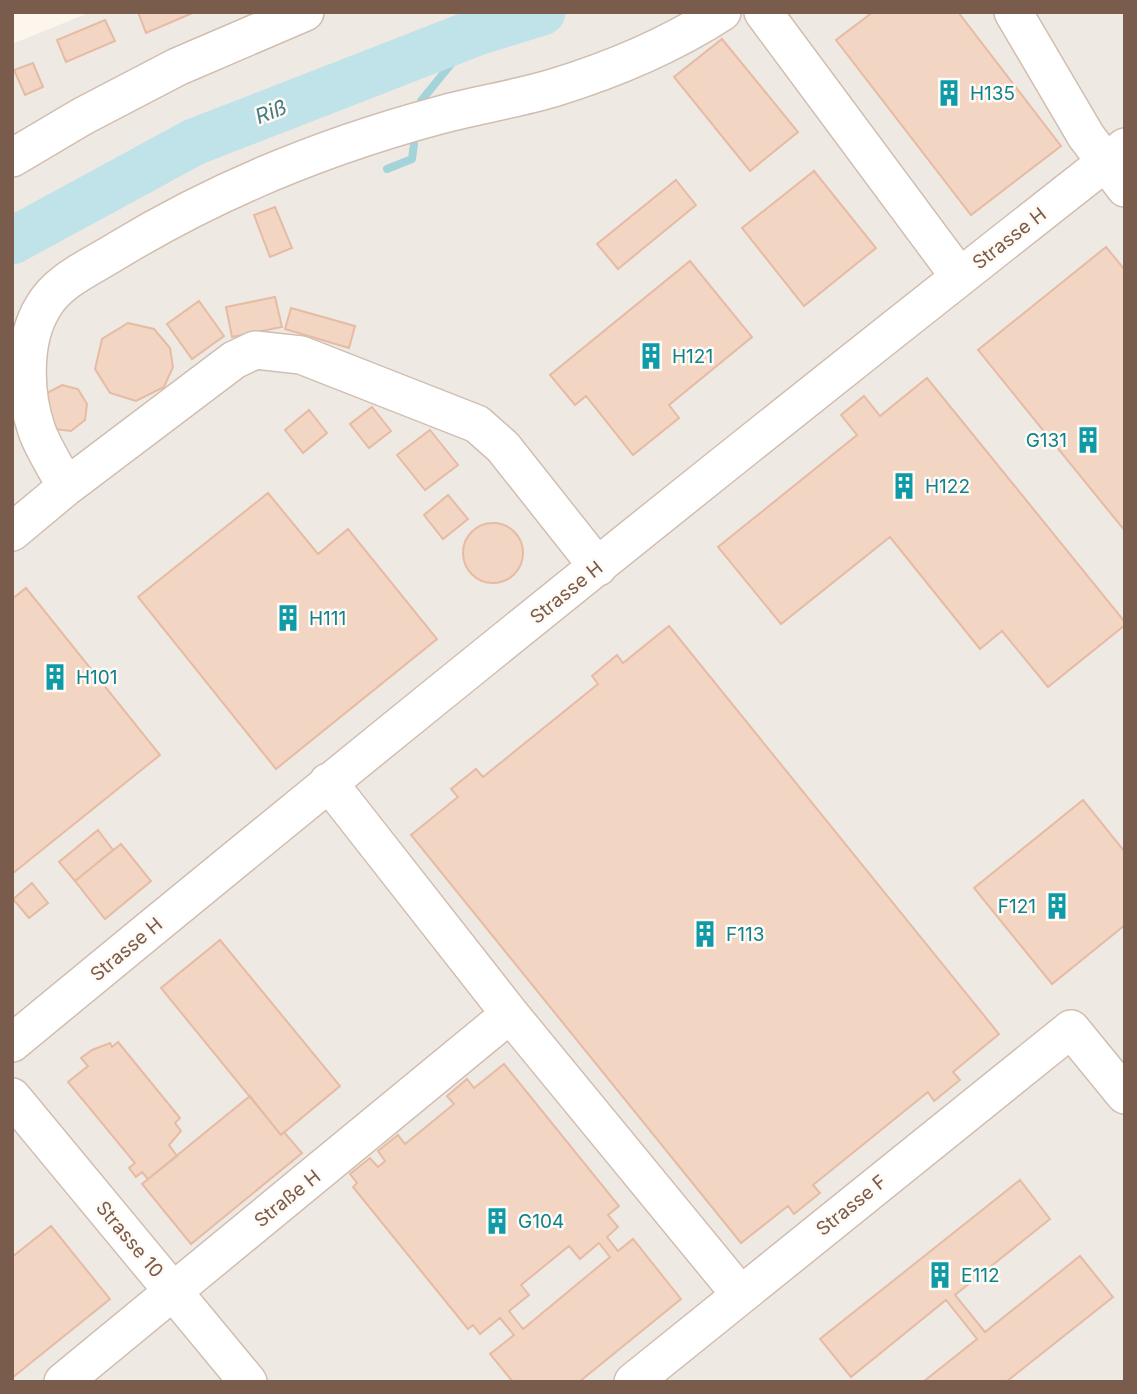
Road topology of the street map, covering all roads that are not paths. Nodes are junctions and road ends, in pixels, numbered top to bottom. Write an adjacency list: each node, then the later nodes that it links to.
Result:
1 (305, 12): 5 (lane)
2 (722, 12): 8 (lane)
3 (763, 12): 7 (lane)
4 (1013, 12): 6 (lane)
5 (12, 158)
6 (1118, 166): 7 (lane, Strasse H)
7 (959, 276): 10 (lane, Strasse H)
8 (66, 487): 9 (lane); 10 (lane)
9 (12, 532)
10 (598, 567): 11 (lane, Strasse H)
11 (328, 782): 12 (lane); 13 (lane, Strasse H)
12 (510, 1014): 16 (lane, Straße H); 17 (lane)
13 (12, 1043)
14 (1125, 1095): 17 (lane, Strasse F)
15 (12, 1097): 16 (lane, Strasse 10)
16 (173, 1291): 18 (lane, Straße H); 19 (lane, Strasse 10)
17 (740, 1294): 20 (lane, Strasse F)
18 (63, 1382)
19 (248, 1382)
20 (633, 1382)

